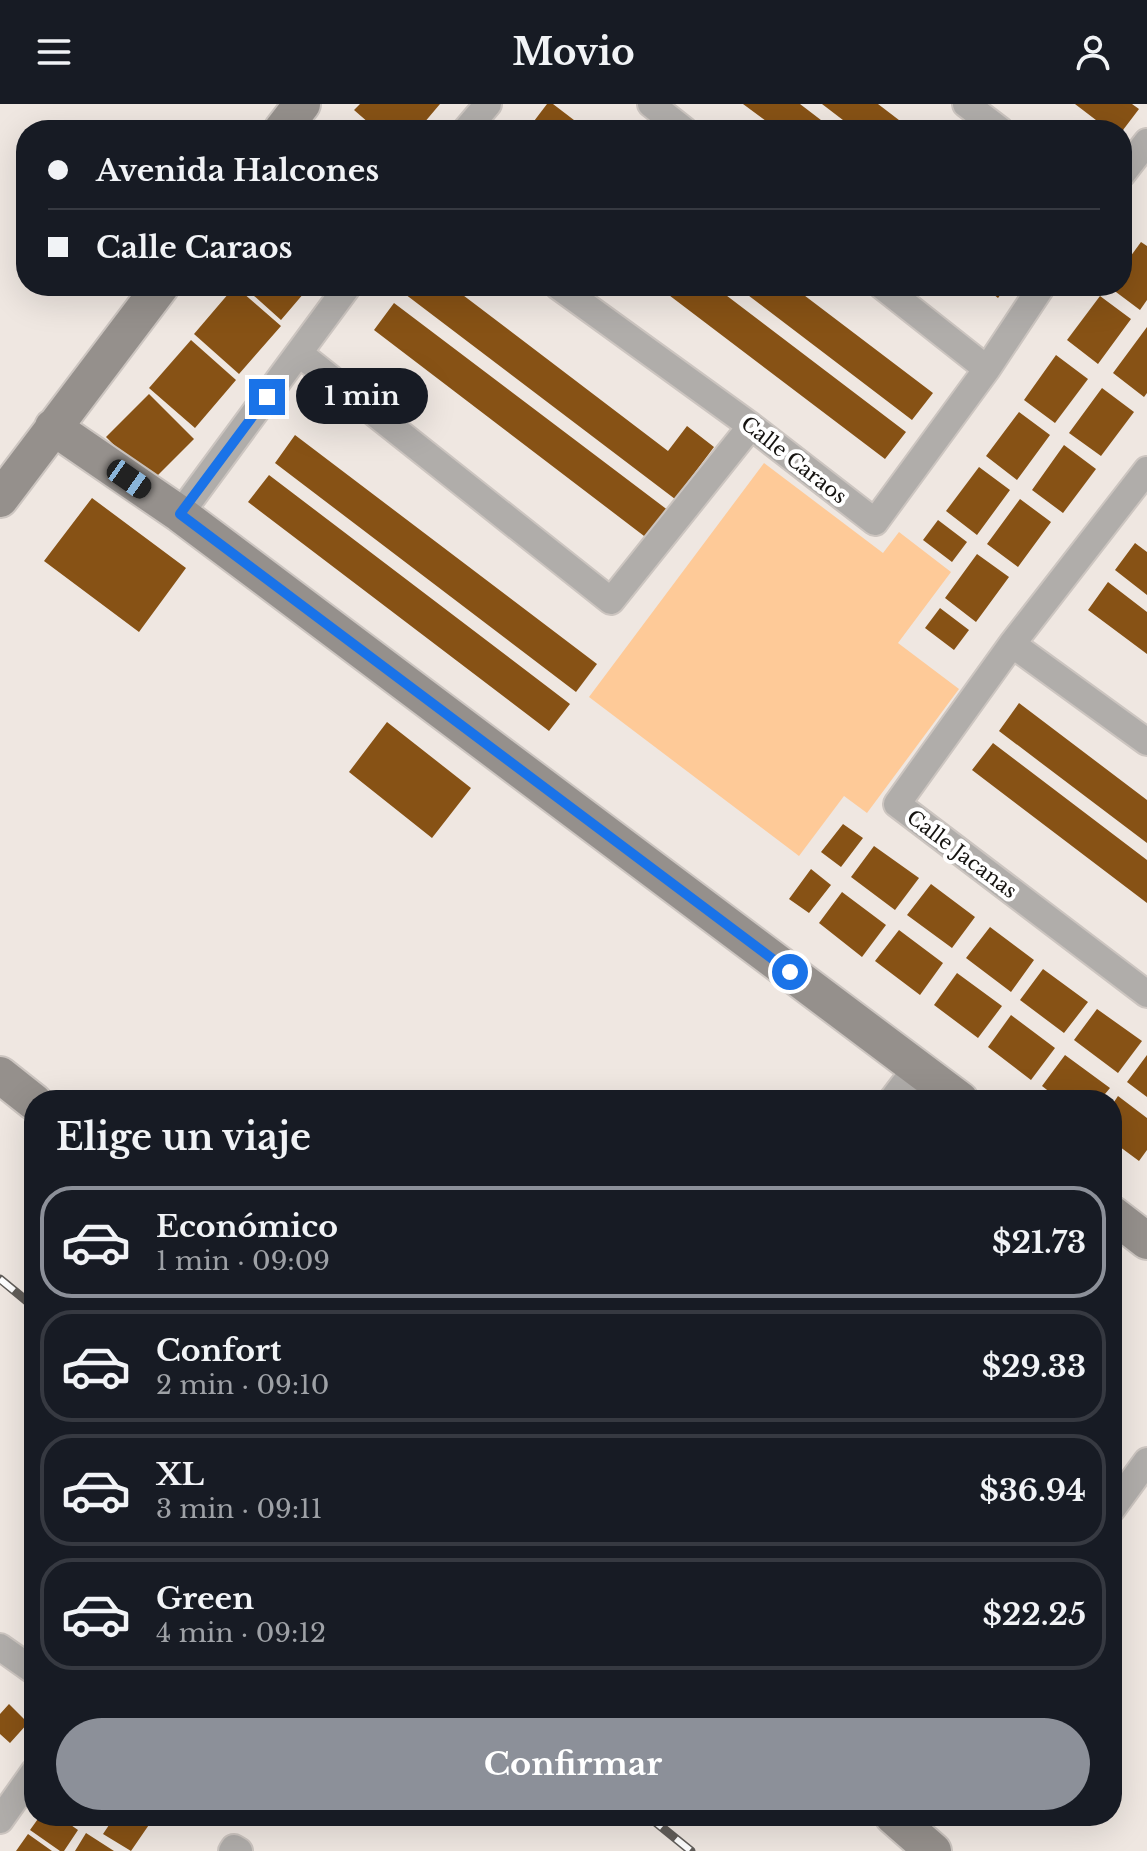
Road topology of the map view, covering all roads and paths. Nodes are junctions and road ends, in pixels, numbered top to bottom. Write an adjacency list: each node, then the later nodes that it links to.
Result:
1 (302, 104): 5 (main road)
2 (488, 104): 6 (street)
3 (651, 104): 7 (street)
4 (966, 104): 8 (street)
5 (290, 120)
6 (474, 120)
7 (671, 120)
8 (987, 120)
9 (1147, 142): 10 (street)
10 (1132, 161)
11 (153, 296): 19 (main road)
12 (341, 296): 16 (street)
13 (572, 296): 18 (street, Calle Caraos)
14 (895, 296): 17 (street)
15 (1035, 296): 17 (street, Calle Caraos)
16 (300, 354): 18 (street); 22 (street)
17 (987, 369): 18 (street, Calle Caraos)
18 (751, 426)
19 (53, 427): 21 (main road); 22 (main road)
20 (1144, 482): 23 (street, Calle Jacanas)
21 (0, 499)
22 (180, 514): 26 (main road)
23 (1012, 644): 24 (street); 25 (street, Calle Jacanas)
24 (1147, 742)
25 (1147, 994)
26 (917, 1067): 28 (street); 29 (main road)
27 (0, 1075): 30 (main road)
28 (900, 1090)
29 (947, 1090)
30 (24, 1094)
31 (1122, 1222): 32 (main road)
32 (1147, 1241)
33 (1147, 1461): 34 (street)
34 (1122, 1489)
35 (0, 1647): 36 (street)
36 (24, 1664)
37 (24, 1786): 38 (street)
38 (0, 1820)
39 (904, 1826): 42 (main road)
40 (232, 1851): 41 (street)
41 (239, 1851)
42 (933, 1851)

